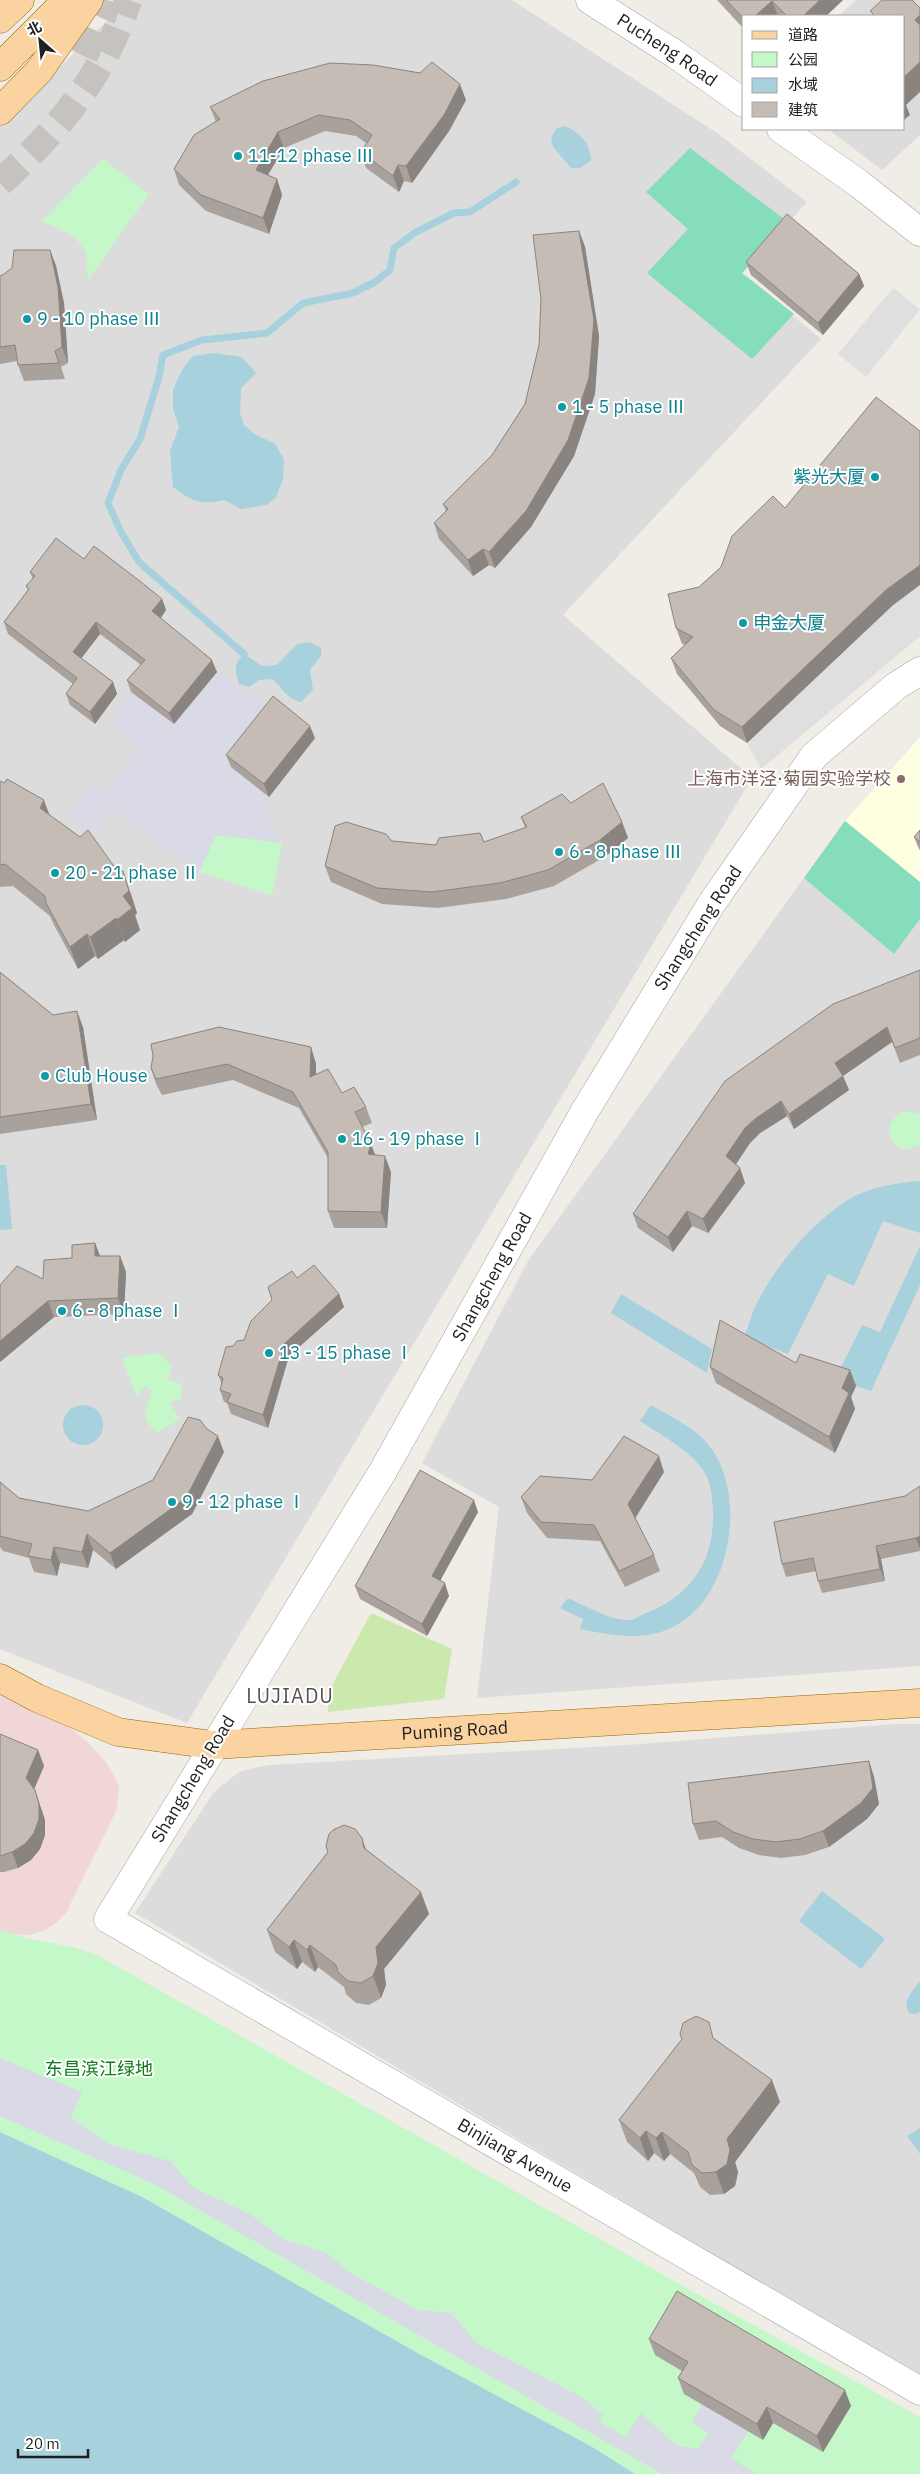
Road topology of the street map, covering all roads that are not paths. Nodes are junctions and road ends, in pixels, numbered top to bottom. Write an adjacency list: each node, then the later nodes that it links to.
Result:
1 (20, 0): 5 (main road)
2 (67, 0): 6 (main road)
3 (89, 0): 8 (main road)
4 (590, 0): 7 (street, Pucheng Road)
5 (0, 19)
6 (0, 67)
7 (742, 101)
8 (0, 111)
9 (782, 130): 10 (street)
10 (920, 232)
11 (920, 671): 14 (street, Shangcheng Road)
12 (0, 1678): 14 (main road, Puming Road)
13 (920, 1703): 14 (main road, Puming Road)
14 (214, 1745): 15 (street, Shangcheng Road)
15 (108, 1919): 16 (street, Binjiang Avenue)
16 (920, 2391)

